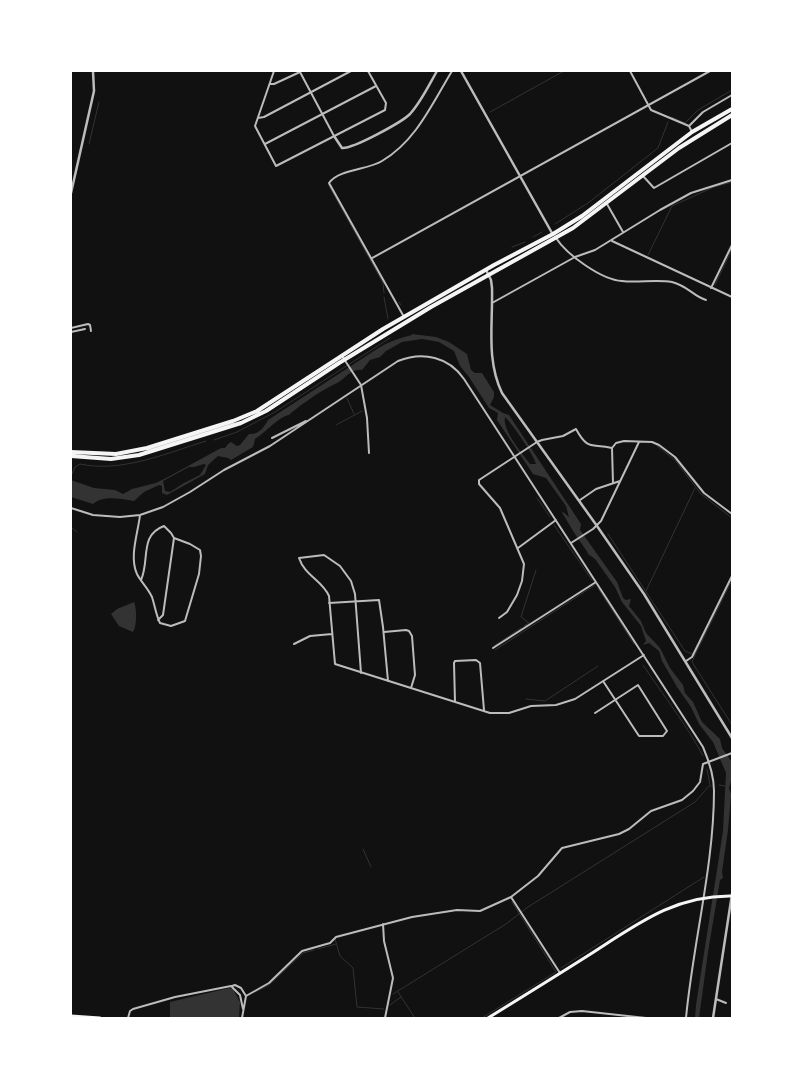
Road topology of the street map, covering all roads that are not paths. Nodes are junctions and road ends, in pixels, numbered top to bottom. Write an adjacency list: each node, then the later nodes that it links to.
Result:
1 (93, 71): 28 (street)
2 (274, 71): 11 (street)
3 (301, 71): 11 (street); 13 (street)
4 (351, 71): 13 (street)
5 (368, 71): 12 (street)
6 (437, 71): 22 (street)
7 (452, 71): 35 (street)
8 (461, 71): 25 (street)
9 (630, 71): 15 (street)
10 (710, 71): 15 (street)
11 (270, 84): 19 (street)
12 (376, 86): 17 (street); 22 (street)
13 (311, 93): 17 (street); 19 (street)
14 (732, 95): 20 (street)
15 (648, 105): 20 (street); 25 (street)
16 (732, 109): 21 (highway)
17 (322, 114): 22 (street); 24 (street)
18 (732, 115): 26 (highway)
19 (258, 118): 24 (street)
20 (689, 126): 21 (street)
21 (692, 132): 31 (highway)
22 (334, 136): 24 (street)
23 (732, 143): 26 (street)
24 (265, 144)
25 (520, 176): 31 (street); 35 (street)
26 (643, 176): 29 (highway)
27 (732, 180): 30 (street)
28 (71, 193)
29 (607, 204): 30 (street); 31 (highway)
30 (623, 232): 32 (street)
31 (554, 236): 34 (street); 36 (highway); 37 (highway)
32 (611, 241): 34 (street); 38 (street)
33 (732, 245): 38 (street)
34 (575, 257): 40 (street); 41 (street)
35 (372, 258): 42 (street)
36 (485, 270): 37 (street); 42 (highway)
37 (488, 275): 41 (street); 47 (highway)
38 (711, 288): 39 (street)
39 (732, 297)
40 (706, 300)
41 (492, 303): 51 (street)
42 (404, 317): 47 (highway)
43 (71, 328): 45 (street)
44 (85, 329): 46 (street)
45 (92, 331)
46 (71, 332)
47 (344, 360): 48 (street); 54 (highway); 56 (highway)
48 (360, 385): 49 (street); 55 (street); 57 (street)
49 (308, 421): 50 (street); 63 (street)
50 (272, 438)
51 (537, 442): 53 (street); 57 (street); 60 (street)
52 (639, 442): 53 (street); 58 (street); 62 (street)
53 (612, 448): 59 (street)
54 (71, 452)
55 (369, 453)
56 (71, 456)
57 (516, 456): 64 (street); 68 (street)
58 (620, 481): 59 (street); 65 (street)
59 (613, 484): 60 (street)
60 (580, 501): 65 (street)
61 (71, 508): 63 (street)
62 (732, 514)
63 (140, 515): 70 (street)
64 (556, 520): 67 (street); 68 (street)
65 (597, 526): 67 (street); 81 (street)
66 (174, 538): 70 (street); 75 (street); 75 (street)
67 (571, 543): 71 (street)
68 (520, 547): 74 (street)
69 (732, 576): 81 (street)
70 (141, 580): 75 (street)
71 (596, 582): 79 (street); 80 (street)
72 (355, 600): 73 (street); 73 (street); 76 (street); 82 (street)
73 (330, 603): 77 (street)
74 (499, 618)
75 (158, 620)
76 (384, 632): 83 (street); 85 (street)
77 (332, 634): 78 (street); 82 (street)
78 (294, 644)
79 (493, 648)
80 (644, 655): 84 (street); 92 (street)
81 (686, 661): 90 (street)
82 (361, 672): 83 (street)
83 (388, 681): 85 (street)
84 (603, 682): 86 (street); 88 (street)
85 (411, 688): 87 (street)
86 (615, 699): 86 (street); 89 (street)
87 (456, 702): 88 (street); 88 (street)
88 (484, 711)
89 (595, 713)
90 (732, 738)
91 (732, 753): 92 (street)
92 (709, 760): 94 (street); 95 (street)
93 (732, 895): 95 (main road); 100 (street)
94 (511, 897): 96 (street); 97 (street)
95 (705, 897): 97 (main road); 111 (street)
96 (383, 924): 99 (street); 107 (street)
97 (560, 973): 108 (main road)
98 (232, 986): 99 (street); 102 (street); 105 (street)
99 (246, 996): 102 (street)
100 (715, 999): 101 (street); 112 (street)
101 (726, 1003)
102 (243, 1009): 106 (street)
103 (71, 1016): 104 (main road)
104 (100, 1018)
105 (128, 1018)
106 (242, 1018)
107 (385, 1018)
108 (488, 1018)
109 (559, 1018): 110 (street)
110 (646, 1018)
111 (686, 1018)
112 (712, 1018)

